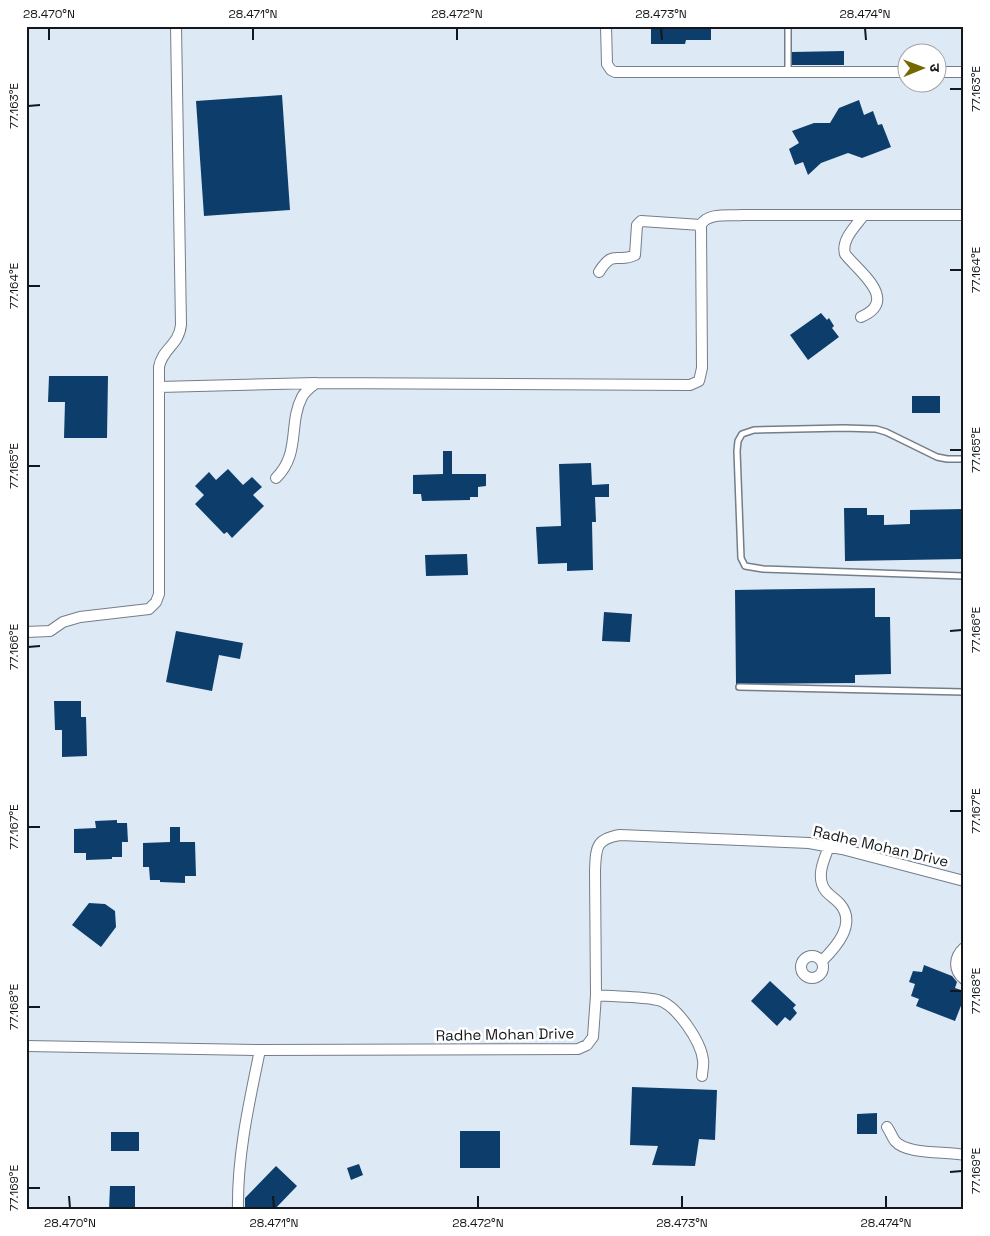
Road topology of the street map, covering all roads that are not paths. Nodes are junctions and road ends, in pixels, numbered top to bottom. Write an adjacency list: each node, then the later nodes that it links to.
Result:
1 (176, 26): 14 (street)
2 (606, 26): 7 (street)
3 (788, 26): 7 (lane)
4 (898, 72): 7 (street)
5 (948, 72): 6 (street)
6 (964, 72)
7 (788, 73)
8 (964, 215): 9 (street)
9 (863, 216): 10 (street); 12 (street)
10 (701, 225): 11 (street); 13 (street)
11 (599, 272)
12 (862, 317)
13 (316, 383): 14 (street); 16 (street)
14 (159, 388): 18 (street)
15 (964, 459): 17 (lane)
16 (276, 478)
17 (964, 576)
18 (26, 632)
19 (739, 687): 20 (lane)
20 (964, 692)
21 (829, 846): 22 (street, Radhe Mohan Drive); 24 (street); 26 (street, Radhe Mohan Drive)
22 (964, 881)
23 (964, 948): 25 (street)
24 (822, 960)
25 (964, 979)
26 (596, 996): 28 (street, Radhe Mohan Drive); 29 (street)
27 (26, 1046): 28 (street, Radhe Mohan Drive)
28 (260, 1050): 32 (street)
29 (702, 1076)
30 (888, 1127): 31 (street)
31 (964, 1155)
32 (238, 1210)

